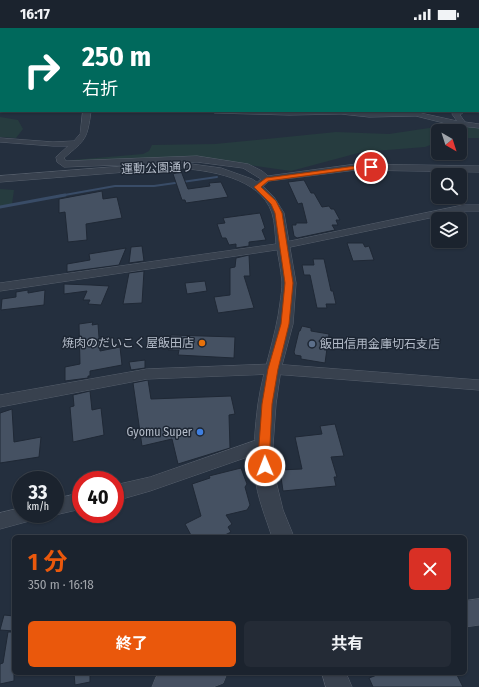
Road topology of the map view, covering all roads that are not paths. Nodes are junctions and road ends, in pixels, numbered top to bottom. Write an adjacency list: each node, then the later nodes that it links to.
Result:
1 (87, 112): 11 (street)
2 (252, 112): 4 (street)
3 (341, 112): 6 (street)
4 (341, 112)
5 (459, 112): 7 (street)
6 (459, 124)
7 (462, 124)
8 (467, 125): 9 (street)
9 (479, 126)
10 (0, 140): 11 (street)
11 (77, 143): 14 (street)
12 (479, 169): 14 (street)
13 (0, 179): 14 (street, 運動公園通り)
14 (262, 183): 16 (street, 運動公園通り)
15 (479, 208): 16 (street)
16 (283, 245): 17 (street); 18 (street, 運動公園通り)
17 (0, 287)
18 (273, 369): 19 (street); 20 (street); 25 (street, 運動公園通り)
19 (479, 385)
20 (0, 401)
21 (254, 448): 22 (street)
22 (124, 491)
23 (12, 518): 24 (street)
24 (0, 521)
25 (283, 535)
26 (479, 612): 27 (main road)
27 (467, 614)
28 (206, 675): 30 (main road)
29 (335, 675): 31 (street)
30 (166, 687)
31 (339, 687)

